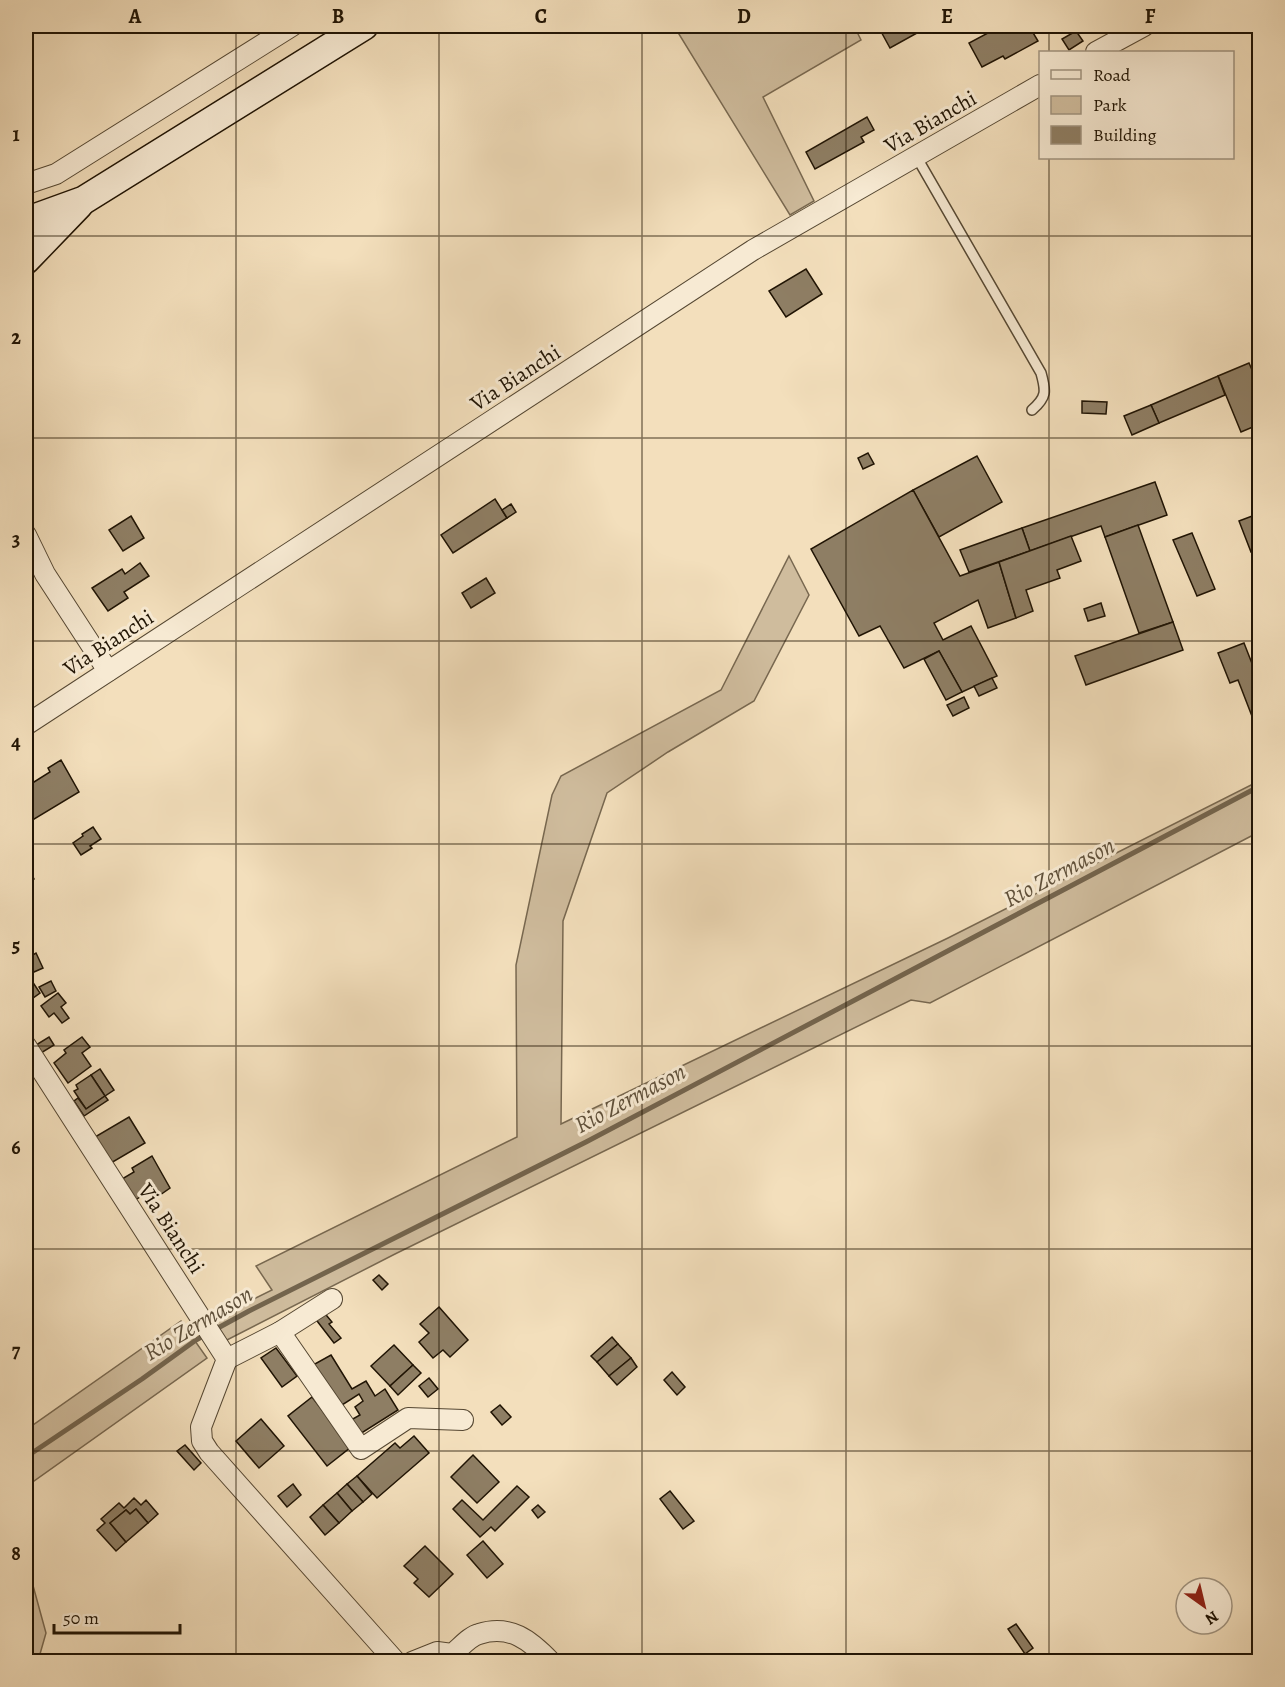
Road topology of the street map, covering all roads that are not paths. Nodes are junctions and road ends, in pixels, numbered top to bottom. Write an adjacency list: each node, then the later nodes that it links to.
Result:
1 (292, 26): 7 (street)
2 (364, 26): 8 (main road)
3 (1144, 26): 4 (street)
4 (1098, 51)
5 (1039, 86): 6 (street, Via Bianchi)
6 (916, 156): 11 (lane); 13 (street, Via Bianchi)
7 (26, 184)
8 (84, 200): 9 (main road); 10 (main road)
9 (26, 221)
10 (26, 260)
11 (1032, 410)
12 (26, 535): 13 (street)
13 (108, 670): 14 (street, Via Bianchi)
14 (26, 725)
15 (26, 1046): 18 (street, Via Bianchi)
16 (332, 1299): 17 (street)
17 (280, 1332): 18 (street); 19 (street)
18 (224, 1353): 20 (street)
19 (463, 1420)
20 (396, 1662)
21 (412, 1662): 22 (street)
22 (551, 1662)

